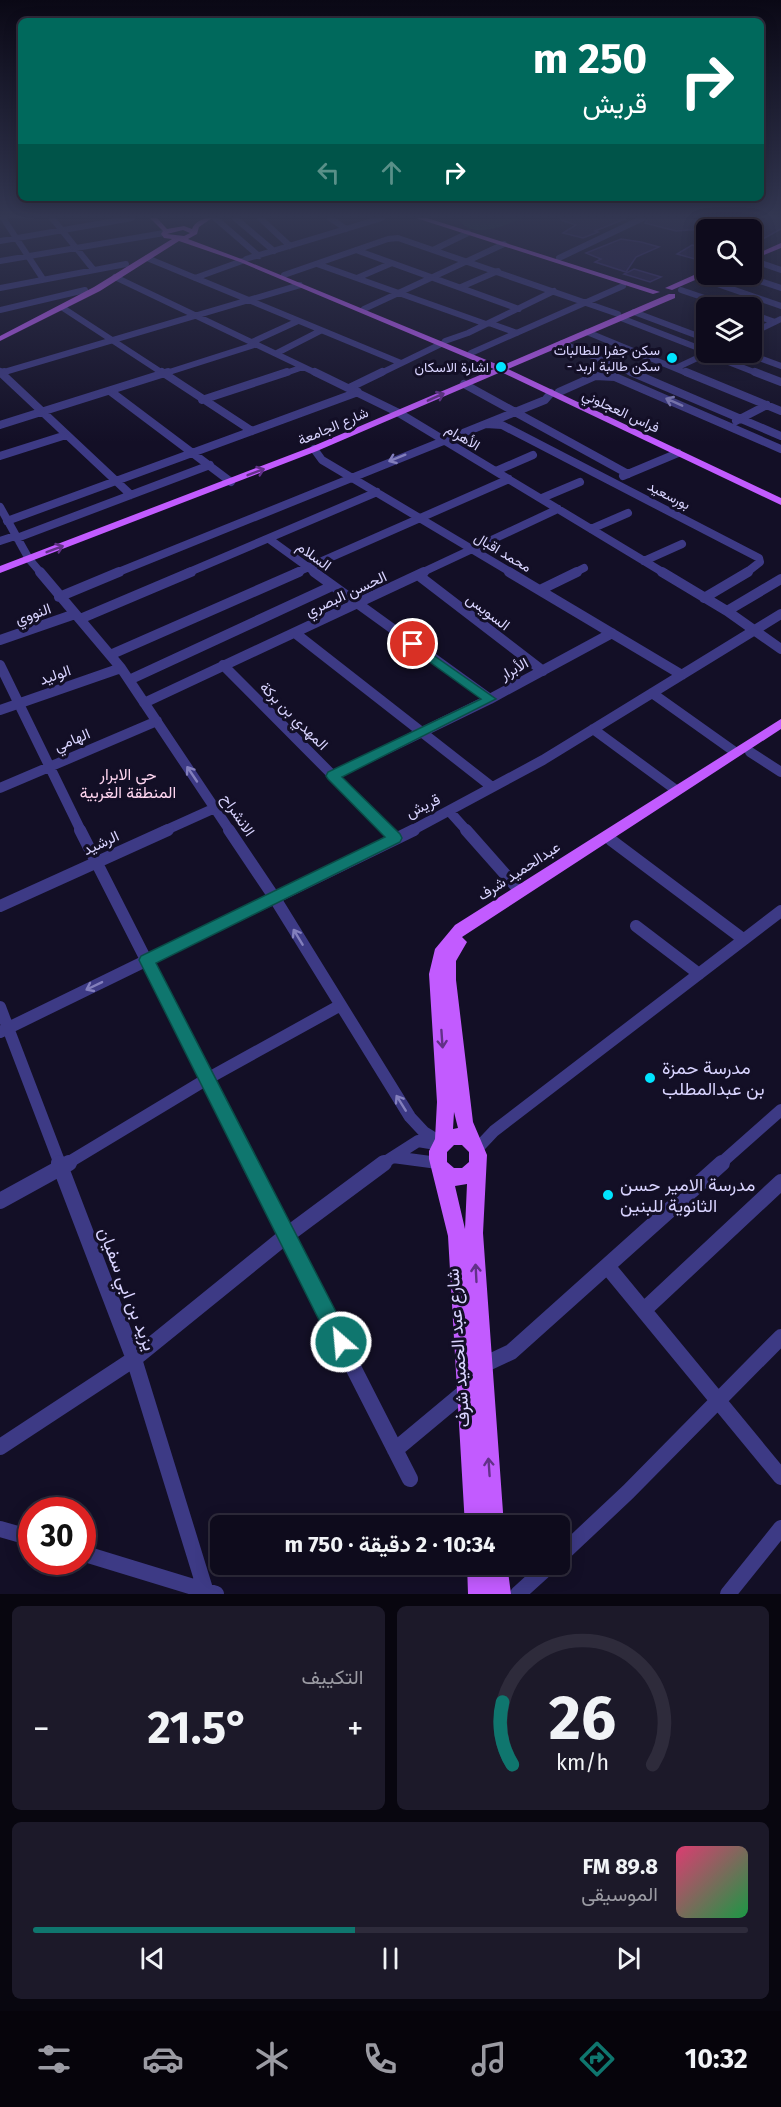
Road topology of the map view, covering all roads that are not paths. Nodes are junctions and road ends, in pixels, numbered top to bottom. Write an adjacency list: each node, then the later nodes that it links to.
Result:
1 (75, 292): 25 (street)
2 (81, 292): 36 (main road)
3 (89, 292): 22 (main road)
4 (148, 292): 27 (street, الأهرام)
5 (232, 292): 19 (street)
6 (276, 292): 19 (street)
7 (319, 292): 41 (main road, فراس العجلوني)
8 (325, 292): 23 (main road, فراس العجلوني)
9 (475, 292): 24 (street)
10 (551, 292): 24 (street)
11 (558, 292): 20 (street)
12 (609, 292): 20 (street)
13 (665, 292): 28 (main road, شارع الجامعة)
14 (666, 292): 26 (main road, شارع الجامعة)
15 (673, 292): 18 (street)
16 (747, 292): 21 (street)
17 (399, 293): 23 (street); 32 (street)
18 (696, 298)
19 (251, 300): 27 (street); 31 (street)
20 (586, 303): 28 (street); 37 (street)
21 (781, 306)
22 (63, 308): 39 (main road); 40 (street)
23 (364, 309): 41 (main road, فراس العجلوني)
24 (519, 309): 32 (street)
25 (0, 310)
26 (634, 312): 28 (main road, شارع الجامعة); 38 (street)
27 (199, 316): 40 (street); 42 (street, الأهرام)
28 (619, 316): 35 (main road, شارع الجامعة); 44 (street); 53 (main road, شارع الجامعة)
29 (762, 316): 30 (street)
30 (778, 320): 33 (street)
31 (298, 321): 34 (street); 42 (street)
32 (488, 324): 37 (street); 41 (street)
33 (762, 328)
34 (320, 331): 45 (street); 49 (street)
35 (587, 332): 43 (main road, شارع الجامعة); 54 (street)
36 (0, 333)
37 (517, 333): 46 (street)
38 (696, 335)
39 (0, 339)
40 (113, 341): 55 (street); 56 (street)
41 (443, 342): 46 (main road, فراس العجلوني); 49 (street); 53 (main road, فراس العجلوني)
42 (255, 343): 45 (street, الأهرام); 56 (street)
43 (562, 343): 53 (main road, شارع الجامعة); 71 (street)
44 (696, 347)
45 (277, 353): 52 (street, الأهرام)
46 (471, 353): 53 (main road, فراس العجلوني)
47 (696, 358): 54 (street)
48 (762, 359): 51 (street)
49 (400, 363): 61 (street)
50 (735, 363): 59 (street)
51 (781, 366)
52 (303, 367): 61 (street, الأهرام); 65 (street)
53 (502, 367): 57 (main road, شارع الجامعة); 58 (main road, فراس العجلوني); 64 (main road, فراس العجلوني)
54 (676, 368): 66 (street)
55 (1, 373): 68 (street)
56 (163, 374): 62 (street); 65 (street)
57 (488, 374): 58 (main road); 60 (main road, شارع الجامعة)
58 (513, 374): 64 (main road, فراس العجلوني)
59 (781, 382)
60 (464, 384): 69 (street); 70 (main road, شارع الجامعة, one-way to 60)
61 (349, 388): 63 (street, الأهرام)
62 (110, 391): 68 (street); 81 (street)
63 (358, 392): 70 (street, الأهرام); 75 (street)
64 (555, 392): 69 (street); 74 (street, one-way to 64); 82 (main road, فراس العجلوني); 97 (main road, فراس العجلوني)
65 (202, 400): 75 (street)
66 (767, 405): 67 (street); 71 (street)
67 (781, 411)
68 (42, 412): 73 (street); 76 (street)
69 (515, 412): 72 (street); 87 (street)
70 (399, 413): 78 (street, الأهرام); 79 (main road, شارع الجامعة)
71 (740, 418): 74 (street); 77 (street)
72 (501, 421): 78 (street, بورسعيد); 91 (street, بورسعيد)
73 (0, 425)
74 (727, 425): 80 (street)
75 (252, 431): 81 (street)
76 (66, 435): 84 (street); 90 (street)
77 (781, 436)
78 (443, 439): 86 (street, الأهرام); 88 (street, one-way to 88)
79 (314, 449): 88 (street, محمد اقبال); 92 (main road, شارع الجامعة, one-way to 79)
80 (781, 449)
81 (193, 453): 85 (street); 90 (street)
82 (678, 453): 87 (street); 98 (main road, فراس العجلوني)
83 (533, 455): 86 (street)
84 (0, 456)
85 (210, 465): 92 (street); 95 (street)
86 (496, 471): 89 (street, الأهرام)
87 (628, 474): 91 (street)
88 (351, 477): 94 (street, محمد اقبال); 119 (street)
89 (509, 479): 96 (street, الأهرام); 102 (street)
90 (115, 480): 95 (street); 103 (street)
91 (611, 481): 120 (street, بورسعيد)
92 (231, 482): 110 (main road, شارع الجامعة, one-way to 92)
93 (580, 482): 96 (street)
94 (377, 492): 102 (street, محمد اقبال); 106 (street, النووي)
95 (131, 495): 105 (street)
96 (542, 498): 100 (street, الأهرام)
97 (781, 498)
98 (781, 502)
99 (0, 507): 103 (street, الانشراح)
100 (558, 509): 104 (street, الأهرام); 109 (street, الحسن البصري)
101 (628, 513): 104 (street)
102 (421, 518): 109 (street, محمد اقبال); 113 (street)
103 (7, 520): 105 (street, الانشراح)
104 (591, 529): 111 (street, الأهرام)
105 (16, 537): 107 (street); 110 (street, الانشراح)
106 (269, 539): 113 (street, السلام); 124 (street, النووي)
107 (0, 541)
108 (682, 544): 111 (street)
109 (472, 549): 115 (street, الحسن البصري); 118 (street, محمد اقبال)
110 (29, 559): 114 (main road, شارع الجامعة); 119 (street, الانشراح)
111 (644, 561): 120 (street, الأهرام)
112 (584, 568): 118 (street)
113 (308, 569): 117 (street, السلام); 130 (street)
114 (0, 570)
115 (418, 575): 121 (street, الحسن البصري); 134 (street, السويس)
116 (781, 579): 122 (street)
117 (332, 586): 121 (street, السلام); 136 (street)
118 (540, 590): 127 (street, محمد اقبال)
119 (59, 597): 124 (street, الانشراح)
120 (704, 598): 122 (street, الأهرام)
121 (356, 603): 126 (street, الحسن البصري); 138 (street, السلام)
122 (726, 611): 125 (street, الأهرام)
123 (781, 614): 125 (street, قريش)
124 (78, 617): 128 (street, النووي); 130 (street, الانشراح)
125 (755, 629): 129 (street, الأهرام); 135 (street, قريش)
126 (295, 633): 132 (street, الحسن البصري); 145 (street)
127 (612, 633): 134 (street, الأبرار); 135 (street, محمد اقبال)
128 (0, 640)
129 (781, 649)
130 (110, 654): 133 (street, الانشراح)
131 (0, 665): 140 (street)
132 (223, 665): 139 (street, الحسن البصري); 150 (street, المهدي بن بركة)
133 (121, 668): 136 (street, الانشراح); 140 (street, الوليد)
134 (543, 670): 138 (street, الأبرار)
135 (682, 675): 137 (street, قريش)
136 (129, 680): 139 (street, الانشراح)
137 (652, 693): 144 (street, قريش); 147 (street)
138 (490, 699): 145 (street, الأبرار)
139 (144, 703): 142 (street, الانشراح)
140 (17, 704): 141 (street, الوليد); 148 (street)
141 (0, 710)
142 (157, 721): 148 (street, الهامي); 154 (street, الانشراح, one-way to 142)
143 (781, 723): 147 (main road, عبدالحميد شرف)
144 (593, 729): 151 (street, قريش); 153 (street)
145 (424, 732): 150 (street, الأبرار); 151 (street)
146 (781, 732): 147 (main road, عبدالحميد شرف)
147 (743, 752): 149 (street); 153 (main road, عبدالحميد شرف); 157 (main road, عبدالحميد شرف)
148 (48, 766): 152 (street, الهامي); 158 (street)
149 (781, 772)
150 (332, 776): 156 (street, المهدي بن بركة)
151 (492, 787): 155 (street, قريش)
152 (0, 788)
153 (676, 790): 159 (main road, عبدالحميد شرف)
154 (215, 808): 158 (street, الرشيد); 160 (street, الانشراح)
155 (450, 812): 156 (street, قريش); 159 (street)
156 (395, 838): 160 (street, قريش)
157 (612, 840): 164 (street); 173 (main road, عبدالحميد شرف)
158 (97, 862): 161 (street, الرشيد); 165 (street)
159 (519, 890): 172 (main road, عبدالحميد شرف, one-way to 172)
160 (274, 897): 165 (street, قريش); 167 (street, الانشراح, one-way to 160)
161 (0, 906)
162 (781, 911): 164 (street)
163 (636, 926): 166 (street)
164 (743, 939): 166 (street)
165 (147, 960): 169 (street, قريش, one-way to 169); 170 (street)
166 (699, 974): 173 (street)
167 (339, 1006): 170 (street); 172 (street, الانشراح, one-way to 167)
168 (0, 1007): 169 (street, يزيد بن ابي سفيان)
169 (4, 1030): 175 (street, يزيد بن ابي سفيان)
170 (207, 1079): 175 (street); 178 (street)
171 (781, 1110): 179 (street)
172 (441, 1152): 173 (main road); 173 (main road); 174 (street); 174 (street); 184 (main road, شارع عبد الحميد شرف)
173 (476, 1153): 183 (main road, شارع عبد الحميد شرف, one-way to 173)
174 (393, 1157): 178 (street)
175 (60, 1168): 177 (street); 182 (street, يزيد بن ابي سفيان)
176 (781, 1182): 180 (street)
177 (0, 1201)
178 (287, 1235): 182 (street); 187 (street)
179 (607, 1266): 180 (street); 183 (street)
180 (644, 1310): 185 (street)
181 (781, 1337): 185 (street)
182 (134, 1359): 186 (street); 200 (street, يزيد بن ابي سفيان)
183 (481, 1366): 191 (main road, شارع عبد الحميد شرف, one-way to 183)
184 (467, 1390): 187 (street); 190 (main road, شارع عبد الحميد شرف)
185 (718, 1399): 188 (street); 195 (street)
186 (0, 1447)
187 (395, 1450): 189 (street)
188 (781, 1477)
189 (410, 1479)
190 (475, 1515)
191 (492, 1515)
192 (781, 1528): 204 (street)
193 (0, 1529): 194 (street)
194 (18, 1534)
195 (570, 1547)
196 (96, 1557): 200 (street)
197 (479, 1575): 201 (main road)
198 (497, 1575): 202 (main road)
199 (539, 1575): 203 (street)
200 (211, 1591)
201 (480, 1594)
202 (499, 1594)
203 (518, 1594)
204 (728, 1594)

